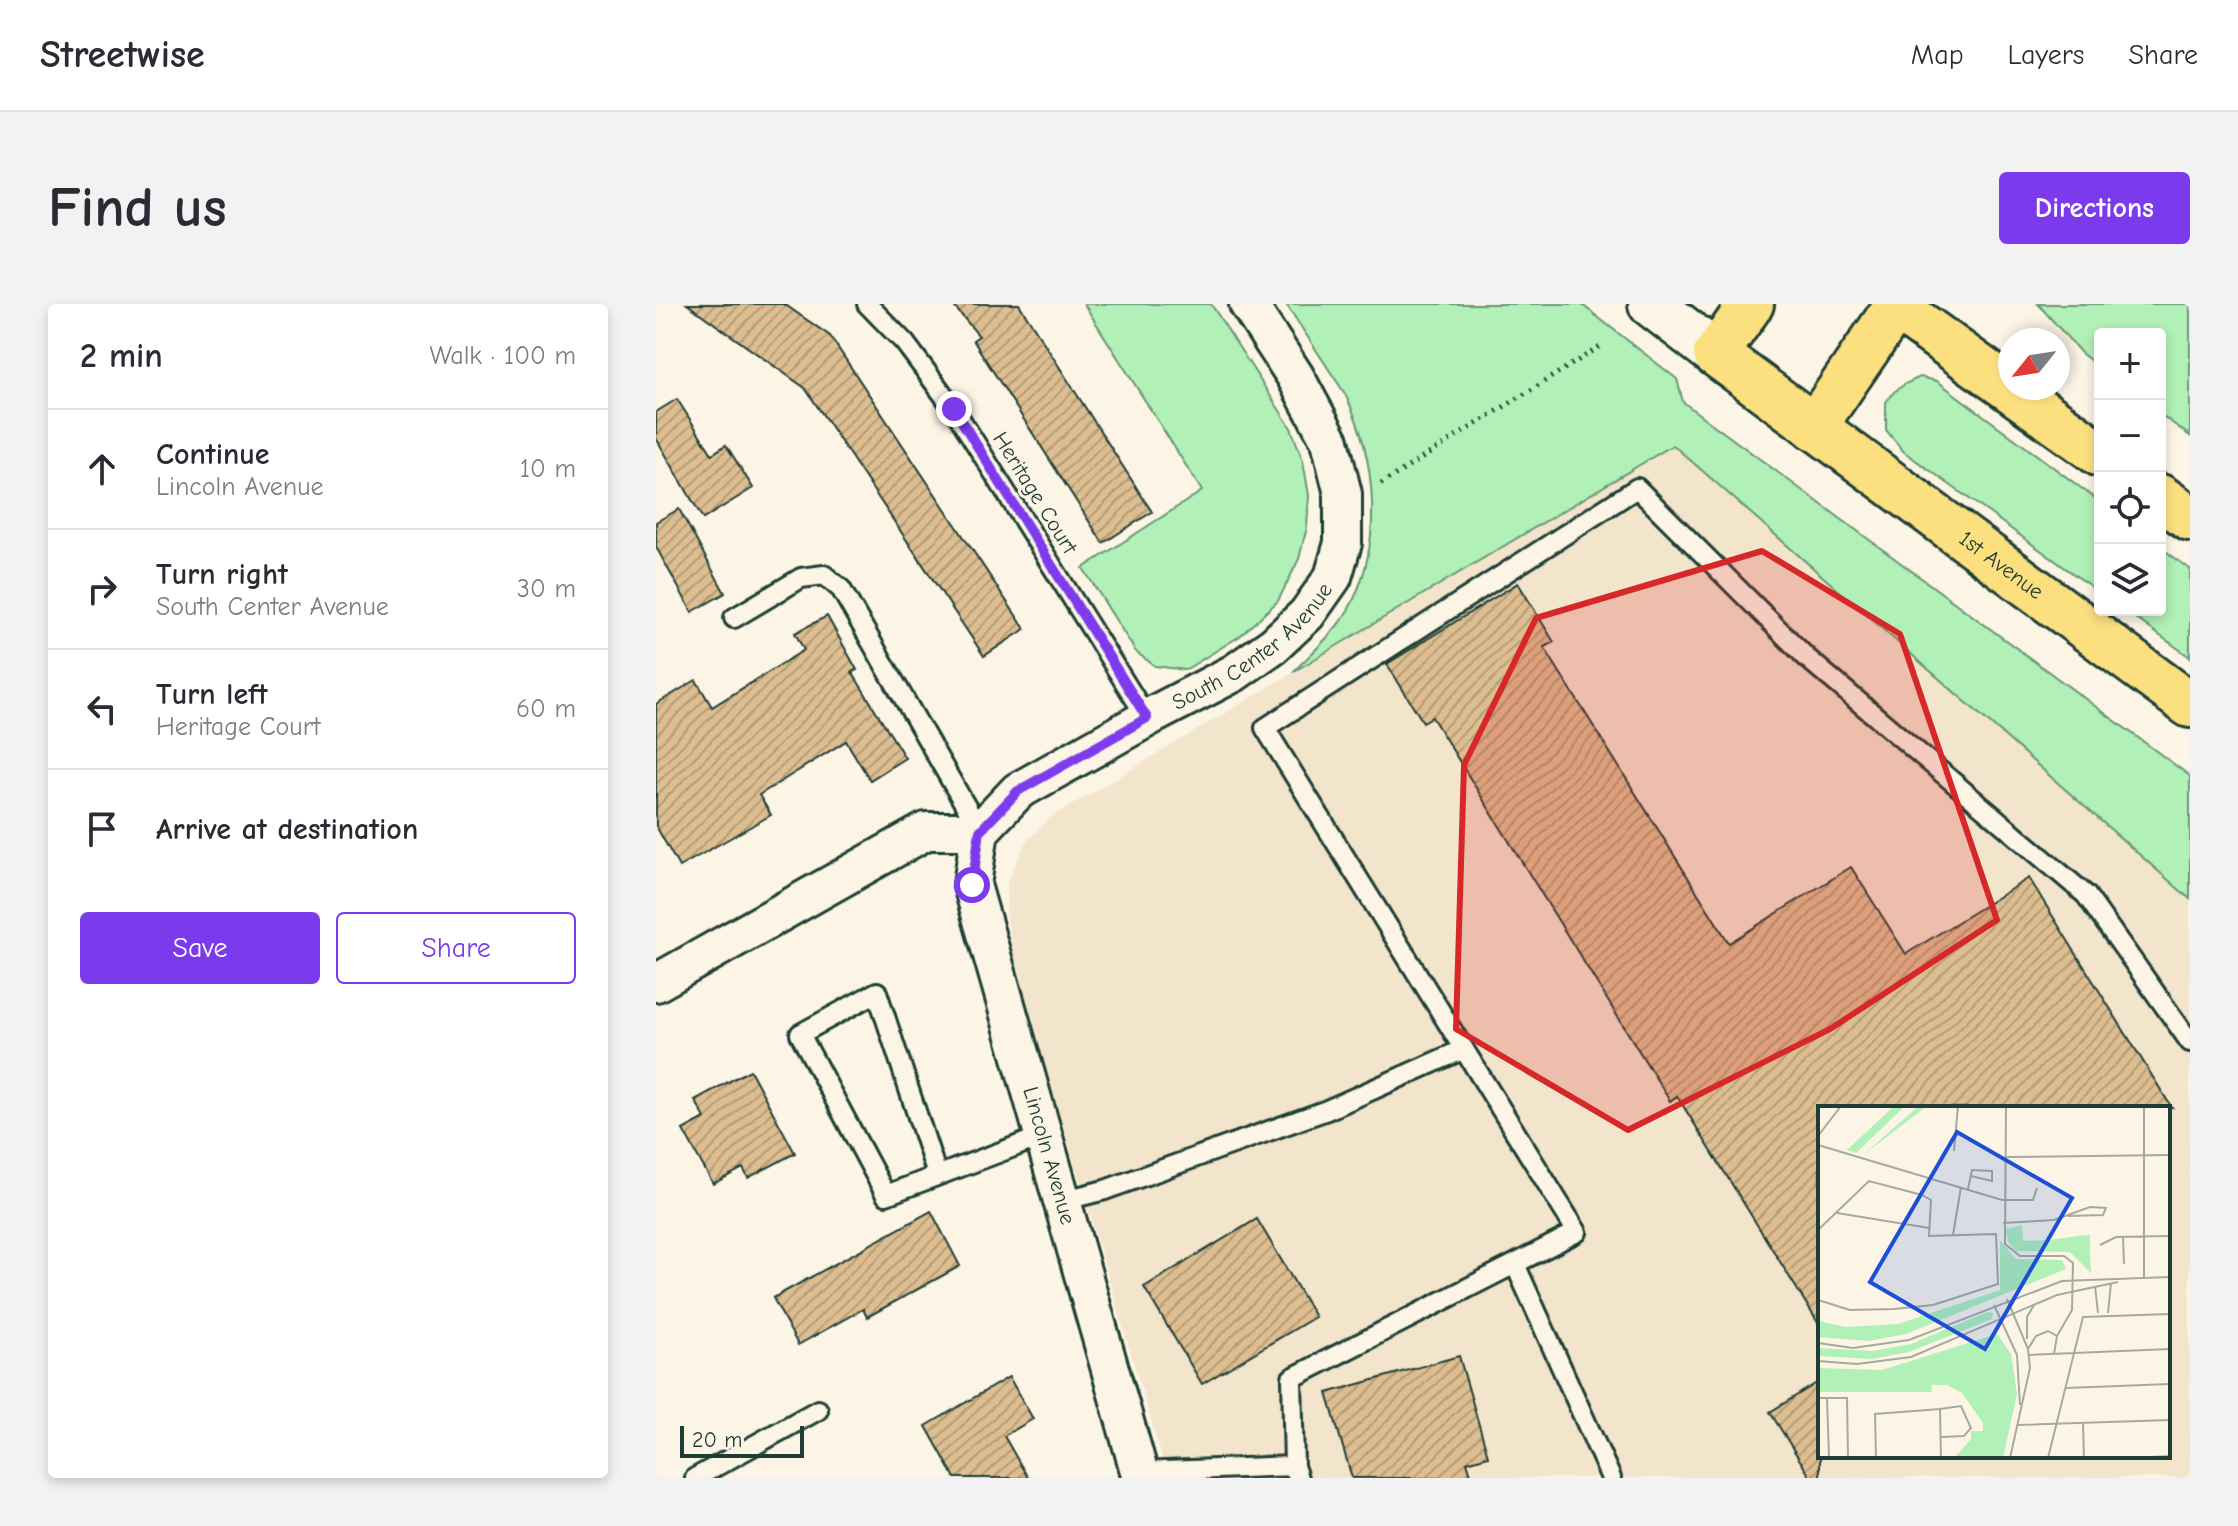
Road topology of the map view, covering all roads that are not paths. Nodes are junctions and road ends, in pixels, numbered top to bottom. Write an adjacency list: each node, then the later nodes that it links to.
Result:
1 (867, 304): 13 (lane, Heritage Court)
2 (1248, 304): 13 (street, South Center Avenue)
3 (1651, 304): 6 (main road)
4 (1751, 304): 6 (main road)
5 (1895, 305): 7 (main road); 8 (main road)
6 (1716, 354): 7 (main road, 1st Avenue)
7 (1814, 427): 12 (main road, 1st Avenue)
8 (2094, 450)
9 (2166, 501): 10 (main road)
10 (2190, 518)
11 (734, 618): 14 (lane)
12 (2190, 705)
13 (1147, 718): 14 (street, South Center Avenue)
14 (980, 831): 15 (street); 18 (street, Lincoln Avenue)
15 (656, 983)
16 (2190, 1042): 17 (lane)
17 (1464, 1049): 20 (lane); 21 (lane)
18 (1043, 1136): 19 (lane); 20 (street, Lincoln Avenue)
19 (937, 1175): 19 (lane)
20 (1061, 1201): 24 (street, Lincoln Avenue)
21 (1515, 1264): 23 (lane); 26 (lane)
22 (818, 1410): 25 (lane)
23 (1296, 1472): 24 (lane)
24 (1140, 1475)
25 (695, 1478)
26 (1611, 1478)

